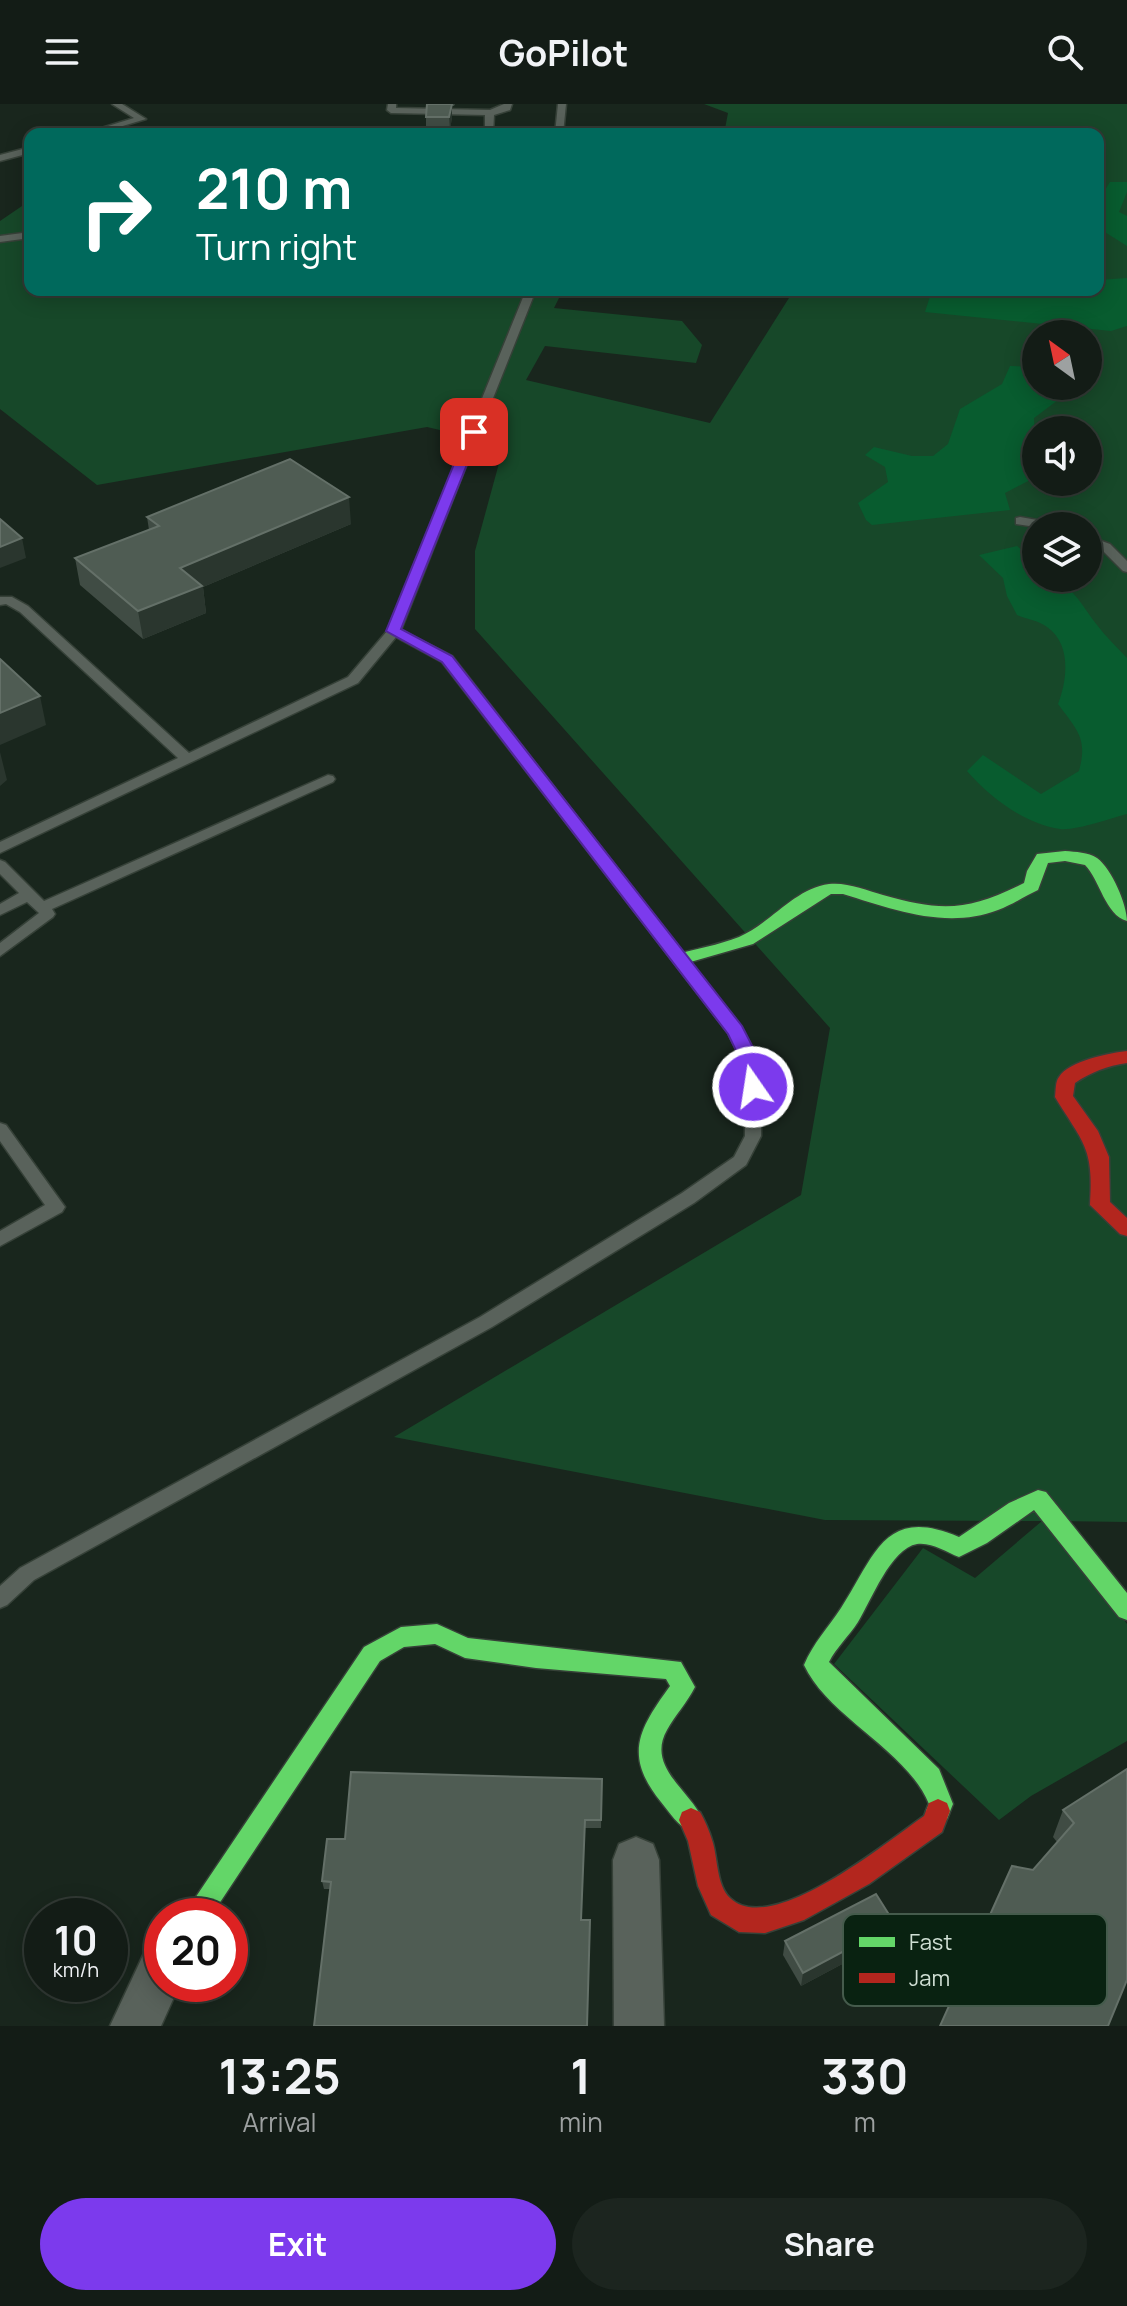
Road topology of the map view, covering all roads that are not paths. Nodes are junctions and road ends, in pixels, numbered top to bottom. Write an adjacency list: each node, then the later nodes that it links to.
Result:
1 (116, 104): 6 (lane)
2 (392, 104): 5 (lane)
3 (508, 104): 5 (lane)
4 (562, 104): 8 (lane)
5 (490, 113): 7 (lane)
6 (108, 128)
7 (489, 128)
8 (560, 128)
9 (24, 152): 10 (lane)
10 (0, 158)
11 (24, 236): 12 (lane)
12 (0, 239)
13 (529, 296): 17 (lane)
14 (1102, 545): 15 (lane)
15 (1127, 568)
16 (0, 601): 18 (lane)
17 (394, 631): 18 (lane); 27 (lane)
18 (186, 758): 20 (lane)
19 (328, 779): 23 (lane)
20 (0, 848)
21 (0, 865): 22 (lane)
22 (28, 895): 23 (lane); 24 (lane)
23 (41, 908): 26 (lane)
24 (0, 910)
25 (1127, 916): 27 (street)
26 (0, 951)
27 (680, 959): 32 (lane)
28 (1127, 1057): 30 (street)
29 (0, 1129): 31 (lane)
30 (1127, 1229)
31 (0, 1239)
32 (0, 1599)
33 (1127, 1610): 35 (street)
34 (636, 1860): 38 (street)
35 (208, 1898)
36 (146, 2002): 37 (street)
37 (135, 2026)
38 (639, 2026)

